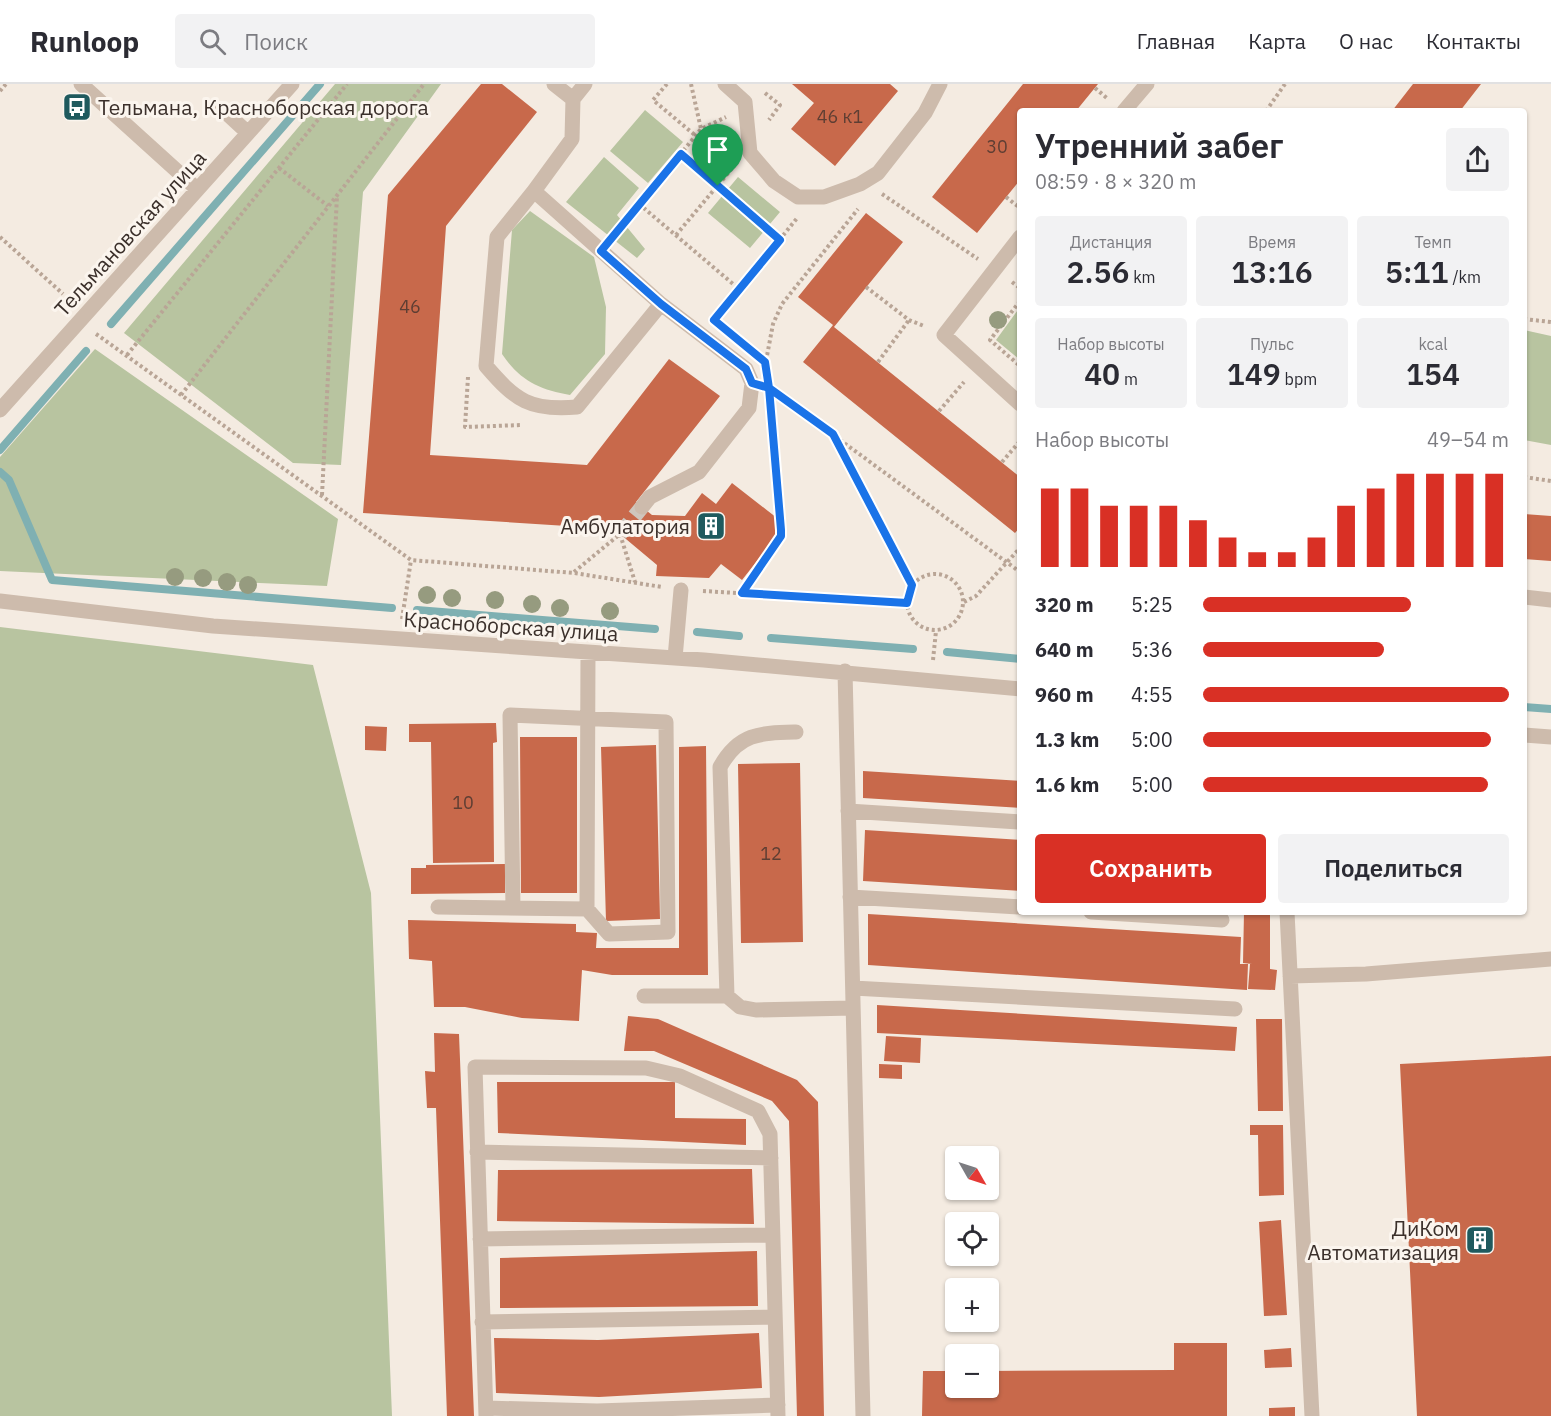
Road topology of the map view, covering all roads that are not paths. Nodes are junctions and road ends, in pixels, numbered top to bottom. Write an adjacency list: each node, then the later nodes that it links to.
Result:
1 (81, 84): 12 (street)
2 (291, 84): 11 (street, Тельмановская улица)
3 (554, 84): 8 (street)
4 (585, 84): 8 (street)
5 (724, 84): 6 (street)
6 (940, 84)
7 (1147, 84): 9 (street)
8 (573, 99): 13 (street)
9 (1127, 108)
10 (222, 109): 11 (street)
11 (248, 133): 12 (street, Тельмановская улица)
12 (197, 189): 17 (street, Тельмановская улица)
13 (534, 191): 15 (street); 15 (street)
14 (1017, 241): 16 (street)
15 (661, 304): 18 (street)
16 (1017, 401)
17 (0, 410)
18 (642, 507)
19 (681, 590): 24 (street)
20 (1527, 597): 21 (street)
21 (1551, 600)
22 (0, 601): 23 (street, Красноборская улица)
23 (588, 652): 24 (street, Красноборская улица); 27 (street)
24 (675, 658): 25 (street, Красноборская улица)
25 (845, 671): 26 (street, Красноборская улица); 31 (street)
26 (1017, 689)
27 (588, 716): 35 (street); 37 (street); 37 (street)
28 (795, 732): 45 (street)
29 (1527, 735): 30 (street)
30 (1551, 737)
31 (848, 811): 32 (street); 33 (street)
32 (1017, 822)
33 (850, 897): 36 (street); 43 (street)
34 (438, 907): 35 (street)
35 (513, 908): 37 (street)
36 (1017, 908)
37 (588, 909)
38 (1140, 915): 40 (street)
39 (1287, 915): 42 (street)
40 (1221, 920)
41 (1551, 959): 42 (street)
42 (1290, 976): 57 (street)
43 (853, 988): 46 (street); 47 (street)
44 (644, 996): 45 (street)
45 (727, 996): 46 (street)
46 (853, 1008): 56 (street)
47 (1234, 1009)
48 (477, 1152): 49 (street); 49 (street); 51 (street)
49 (771, 1158): 50 (street)
50 (773, 1235): 51 (street); 52 (street)
51 (480, 1239): 53 (street)
52 (776, 1317): 53 (street); 54 (street)
53 (482, 1322): 55 (street)
54 (778, 1411): 55 (street)
55 (486, 1412)
56 (863, 1416)
57 (1312, 1416)

